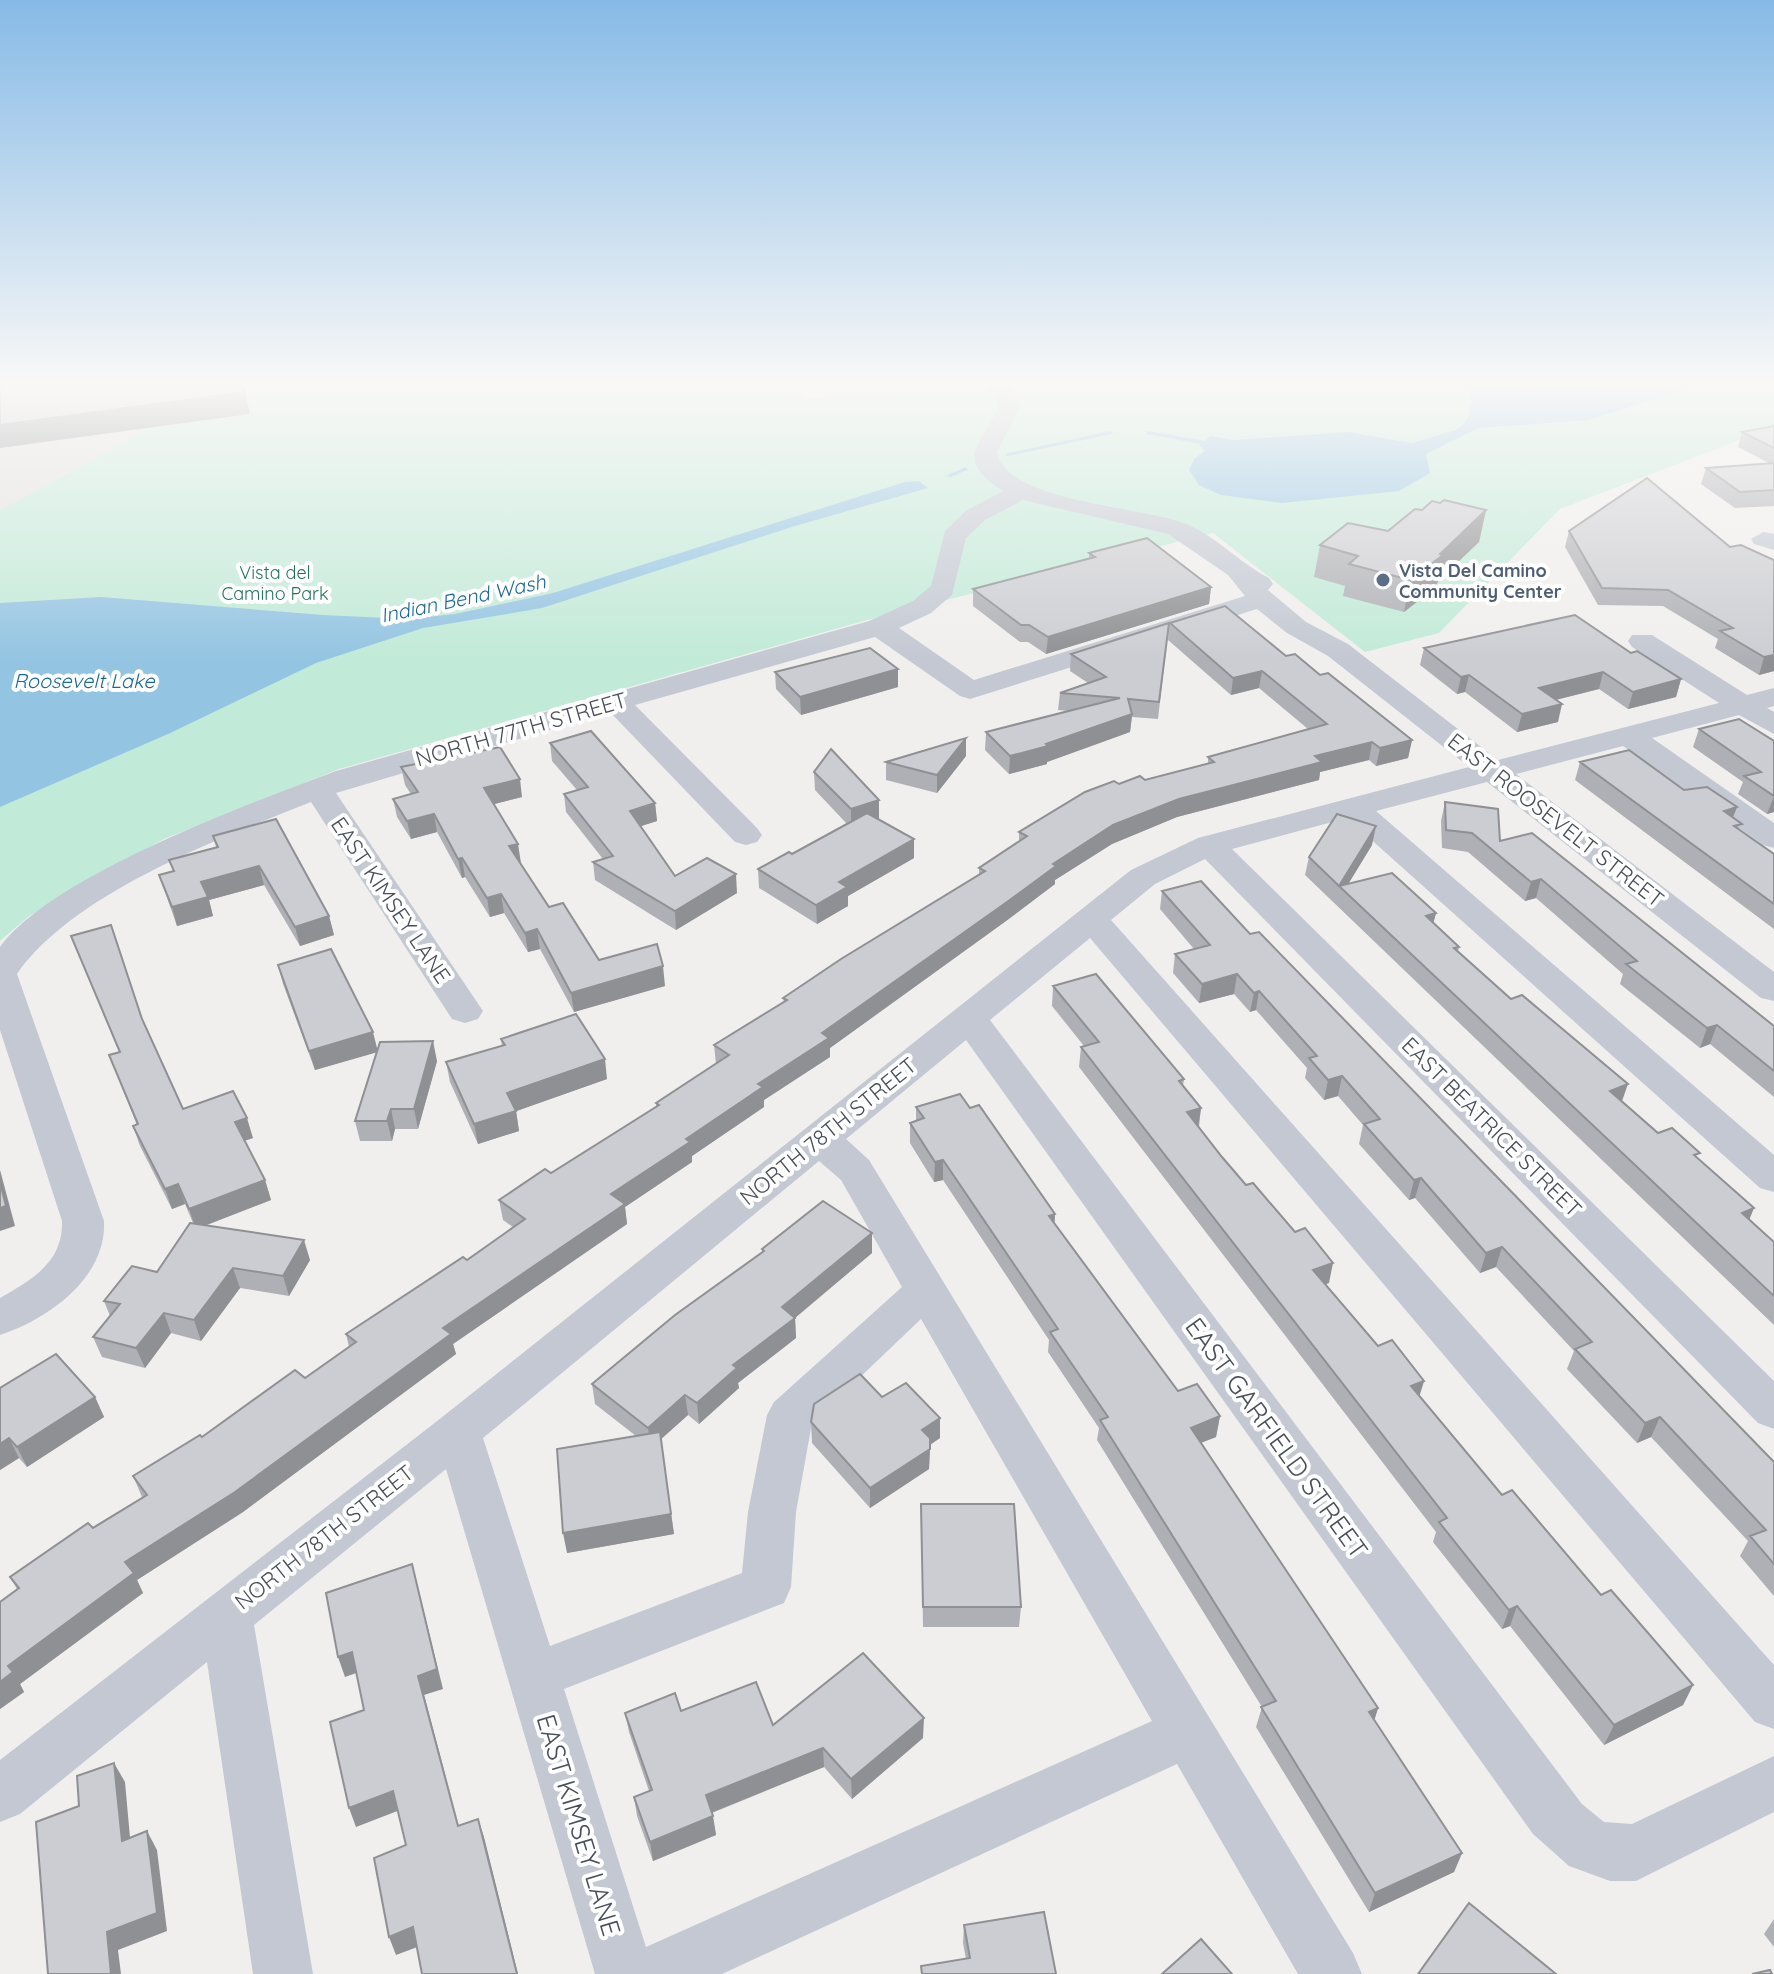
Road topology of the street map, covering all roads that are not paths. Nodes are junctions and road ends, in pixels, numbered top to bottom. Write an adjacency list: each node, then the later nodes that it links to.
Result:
1 (1002, 477): 2 (street, EAST ROOSEVELT STREET)
2 (1023, 490): 3 (street, EAST ROOSEVELT STREET); 5 (street, NORTH 77TH STREET)
3 (1240, 574): 4 (street, EAST ROOSEVELT STREET); 7 (street, EAST ROOSEVELT STREET)
4 (1259, 600): 5 (street); 7 (street, EAST ROOSEVELT STREET)
5 (879, 627): 8 (street, NORTH 77TH STREET)
6 (1642, 641): 9 (street)
7 (1338, 650): 11 (street, EAST ROOSEVELT STREET)
8 (617, 703): 12 (street, NORTH 77TH STREET); 14 (street)
9 (1764, 709): 10 (street, NORTH 78TH STREET)
10 (1628, 735): 11 (street, NORTH 78TH STREET); 15 (street)
11 (1492, 770): 13 (street, NORTH 78TH STREET); 19 (street, EAST ROOSEVELT STREET)
12 (318, 789): 18 (street, NORTH 77TH STREET); 20 (street, EAST KIMSEY LANE)
13 (1353, 807): 16 (street, NORTH 78TH STREET); 23 (street)
14 (746, 835)
15 (1774, 838)
16 (1209, 845): 17 (street, NORTH 78TH STREET); 26 (street, EAST BEATRICE STREET)
17 (1091, 918): 21 (street, NORTH 78TH STREET); 30 (street)
18 (0, 974): 25 (street)
19 (1774, 990)
20 (465, 1011)
21 (968, 1017): 22 (street, NORTH 78TH STREET); 32 (street, EAST GARFIELD STREET)
22 (819, 1138): 24 (street); 27 (street, NORTH 78TH STREET)
23 (1774, 1178)
24 (929, 1292): 29 (street); 31 (street)
25 (0, 1318)
26 (1774, 1410)
27 (458, 1432): 28 (street, NORTH 78TH STREET); 29 (street, EAST KIMSEY LANE)
28 (226, 1614): 33 (street, NORTH 78TH STREET); 34 (street)
29 (534, 1676): 35 (street, EAST KIMSEY LANE)
30 (1774, 1704)
31 (1189, 1731): 36 (street); 37 (street)
32 (1774, 1783)
33 (0, 1795)
34 (283, 1974)
35 (625, 1974)
36 (655, 1974)
37 (1332, 1974)

